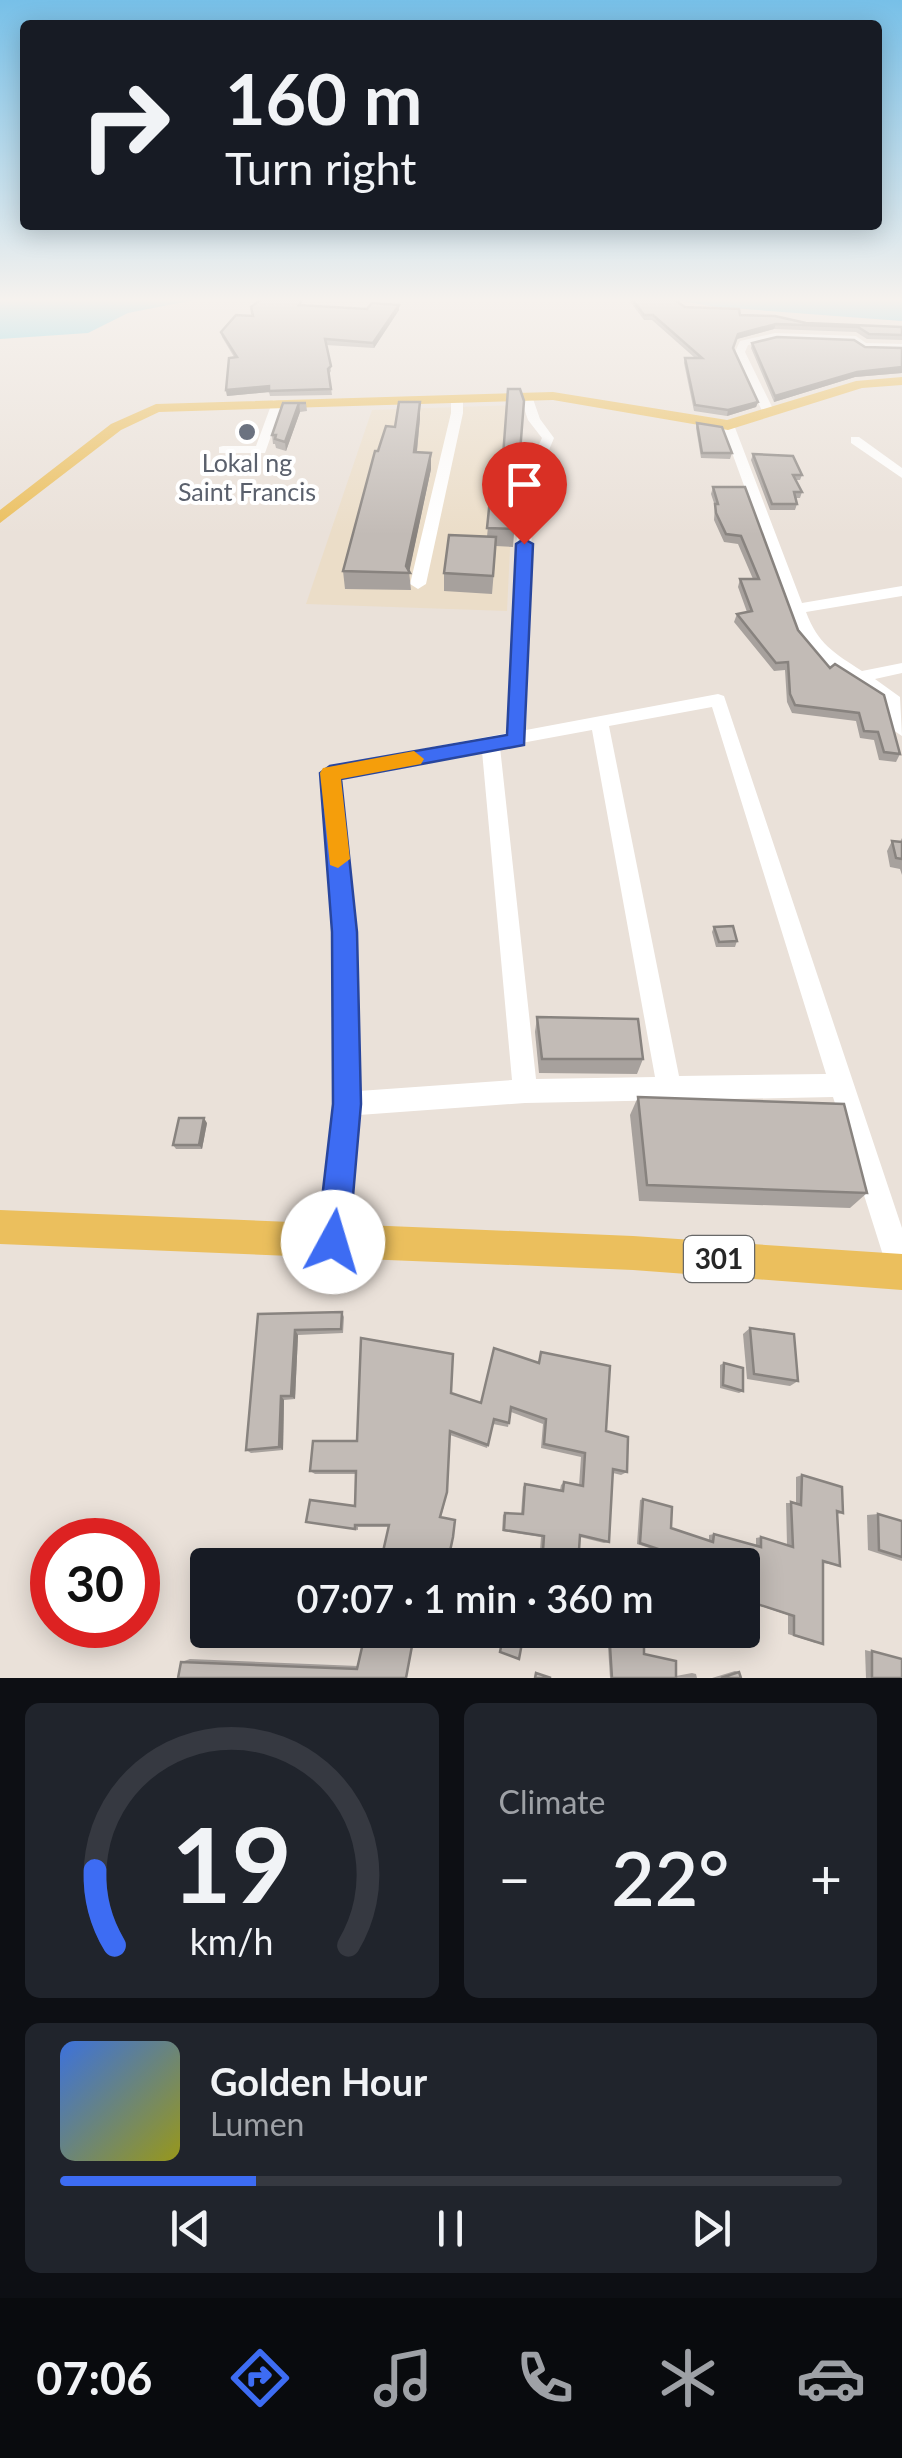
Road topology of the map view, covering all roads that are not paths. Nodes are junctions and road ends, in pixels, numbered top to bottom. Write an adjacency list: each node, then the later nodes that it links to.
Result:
1 (753, 378): 6 (street)
2 (902, 381): 6 (main road)
3 (526, 396): 4 (main road); 7 (main road); 19 (street)
4 (457, 398): 5 (main road); 12 (street)
5 (276, 402): 9 (street); 11 (main road)
6 (769, 412): 7 (main road)
7 (728, 425): 14 (street)
8 (855, 440): 10 (street)
9 (223, 450)
10 (902, 474)
11 (0, 518)
12 (418, 584)
13 (902, 590): 14 (street)
14 (796, 609): 16 (street)
15 (902, 668): 16 (street)
16 (862, 676): 18 (street)
17 (600, 724): 19 (street); 21 (street); 22 (street)
18 (902, 730)
19 (517, 740): 20 (street)
20 (492, 745): 23 (street); 24 (street)
21 (844, 1085): 22 (street); 27 (street)
22 (669, 1088): 23 (street)
23 (525, 1090): 24 (street)
24 (347, 1104): 26 (street)
25 (0, 1226): 26 (main road, 301)
26 (333, 1242): 27 (main road, 301)
27 (902, 1271)

